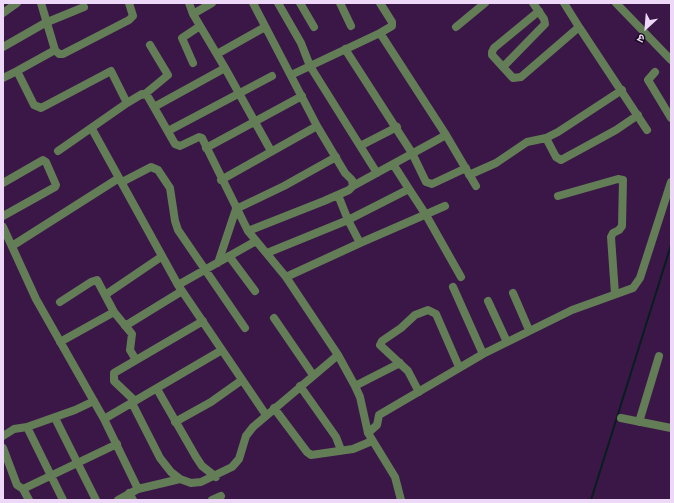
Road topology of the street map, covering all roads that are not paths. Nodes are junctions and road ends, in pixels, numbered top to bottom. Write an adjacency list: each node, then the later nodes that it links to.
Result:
1 (17, 3): 17 (street)
2 (41, 3): 19 (street)
3 (129, 3): 30 (street)
4 (188, 3): 18 (street)
5 (212, 3): 18 (street)
6 (253, 3): 22 (street)
7 (278, 3): 34 (street)
8 (300, 3): 23 (street)
9 (340, 3): 21 (street)
10 (380, 3): 26 (street)
11 (485, 3): 24 (street)
12 (533, 3): 16 (street)
13 (564, 3): 25 (street)
14 (616, 3): 32 (street)
15 (84, 7): 19 (street)
16 (539, 11): 35 (street); 35 (street)
17 (3, 13)
18 (193, 14): 20 (street)
19 (45, 22): 28 (street); 30 (street)
20 (200, 26): 31 (street); 33 (street)
21 (351, 26)
22 (265, 27): 31 (street); 39 (street)
23 (314, 27)
24 (456, 27)
25 (579, 27): 35 (street); 42 (street)
26 (380, 33): 29 (street); 56 (street)
27 (150, 45): 44 (street)
28 (3, 47)
29 (345, 49): 34 (street); 52 (street)
30 (55, 50): 37 (street)
31 (217, 54): 36 (street)
32 (671, 60)
33 (193, 63)
34 (310, 66): 39 (street); 58 (street)
35 (504, 67)
36 (225, 68): 43 (street); 47 (street)
37 (17, 71): 41 (street); 46 (street)
38 (655, 72): 49 (street)
39 (291, 75): 45 (street)
40 (272, 76): 43 (street)
41 (3, 78)
42 (622, 90): 48 (street); 57 (street)
43 (240, 92): 50 (street); 55 (street)
44 (145, 94): 46 (street); 47 (street)
45 (302, 96): 50 (street); 51 (street)
46 (127, 103): 53 (street)
47 (154, 107): 55 (street)
48 (638, 115): 54 (street); 57 (street)
49 (671, 118)
50 (255, 122): 59 (street); 61 (street)
51 (317, 126): 61 (street); 63 (street)
52 (397, 127): 58 (street); 62 (street)
53 (92, 128): 60 (street); 67 (street)
54 (647, 130)
55 (168, 131): 59 (street)
56 (446, 135): 62 (street); 65 (street)
57 (546, 138): 65 (street)
58 (360, 146): 66 (street)
59 (206, 148): 68 (street)
60 (58, 151)
61 (271, 151): 68 (street)
62 (412, 153): 64 (street); 65 (street)
63 (336, 157): 71 (street); 77 (street)
64 (393, 164): 66 (street); 73 (street)
65 (467, 172): 72 (street)
66 (377, 173): 71 (street)
67 (121, 180): 85 (street); 88 (street); 90 (street)
68 (221, 180): 77 (street)
69 (671, 182): 97 (street)
70 (3, 183): 79 (street)
71 (353, 186): 74 (street)
72 (476, 186)
73 (408, 189): 78 (street); 80 (street)
74 (338, 195): 80 (street); 82 (street)
75 (558, 196): 97 (street)
76 (445, 206): 78 (street)
77 (236, 209): 82 (street); 89 (street)
78 (426, 215): 84 (street); 92 (street)
79 (3, 216)
80 (348, 220): 84 (street); 86 (street)
81 (3, 227): 85 (street)
82 (248, 231): 83 (street)
83 (256, 241): 86 (street); 87 (street)
84 (360, 243): 91 (street)
85 (12, 246): 107 (street)
86 (267, 253): 91 (street)
87 (229, 256): 89 (street); 95 (street)
88 (161, 257): 94 (street); 98 (street)
89 (218, 263): 90 (street)
90 (204, 271): 94 (street); 105 (street)
91 (286, 277): 111 (street)
92 (461, 277)
93 (453, 287): 110 (street)
94 (180, 288): 103 (street); 104 (street)
95 (255, 291)
96 (513, 293): 106 (street)
97 (615, 294): 106 (street)
98 (105, 295): 100 (street); 101 (street)
99 (488, 301): 108 (street)
100 (60, 302)
101 (114, 312): 104 (street); 107 (street)
102 (274, 318): 116 (street)
103 (203, 321): 109 (street); 113 (street)
104 (125, 326): 113 (street)
105 (245, 328)
106 (529, 330): 108 (street)
107 (60, 342): 122 (street)
108 (506, 342): 110 (street)
109 (222, 350): 117 (street); 120 (street)
110 (483, 354): 115 (street)
111 (338, 355): 116 (street); 119 (street)
112 (659, 356): 130 (street)
113 (136, 360): 123 (street)
114 (400, 363): 115 (street); 119 (street); 121 (street)
115 (459, 367): 121 (street)
116 (313, 375): 118 (street)
117 (242, 380): 125 (street); 129 (street)
118 (300, 386): 124 (street); 138 (street)
119 (355, 386): 133 (street)
120 (157, 389): 123 (street); 129 (street)
121 (419, 392): 133 (street)
122 (94, 401): 126 (street); 128 (street)
123 (133, 402): 128 (street); 142 (street)
124 (274, 408): 125 (street); 138 (street)
125 (266, 415): 141 (street)
126 (55, 418): 131 (street); 139 (street)
127 (621, 418): 130 (street)
128 (104, 419): 136 (street)
129 (175, 422): 141 (street)
130 (639, 422): 132 (street)
131 (27, 427): 134 (street); 140 (street)
132 (671, 428)
133 (368, 433): 135 (street)
134 (3, 436)
135 (372, 441): 138 (street); 152 (street)
136 (117, 444): 139 (street); 144 (street)
137 (3, 448): 143 (street)
138 (341, 450)
139 (78, 462): 140 (street); 149 (street)
140 (51, 475): 143 (street); 148 (street)
141 (216, 477): 142 (street)
142 (180, 479): 144 (street)
143 (23, 489): 147 (street)
144 (138, 489): 145 (street)
145 (131, 496): 150 (street)
146 (221, 496): 151 (street)
147 (29, 500)
148 (63, 500)
149 (96, 500)
150 (118, 500)
151 (212, 500)
152 (401, 500)

